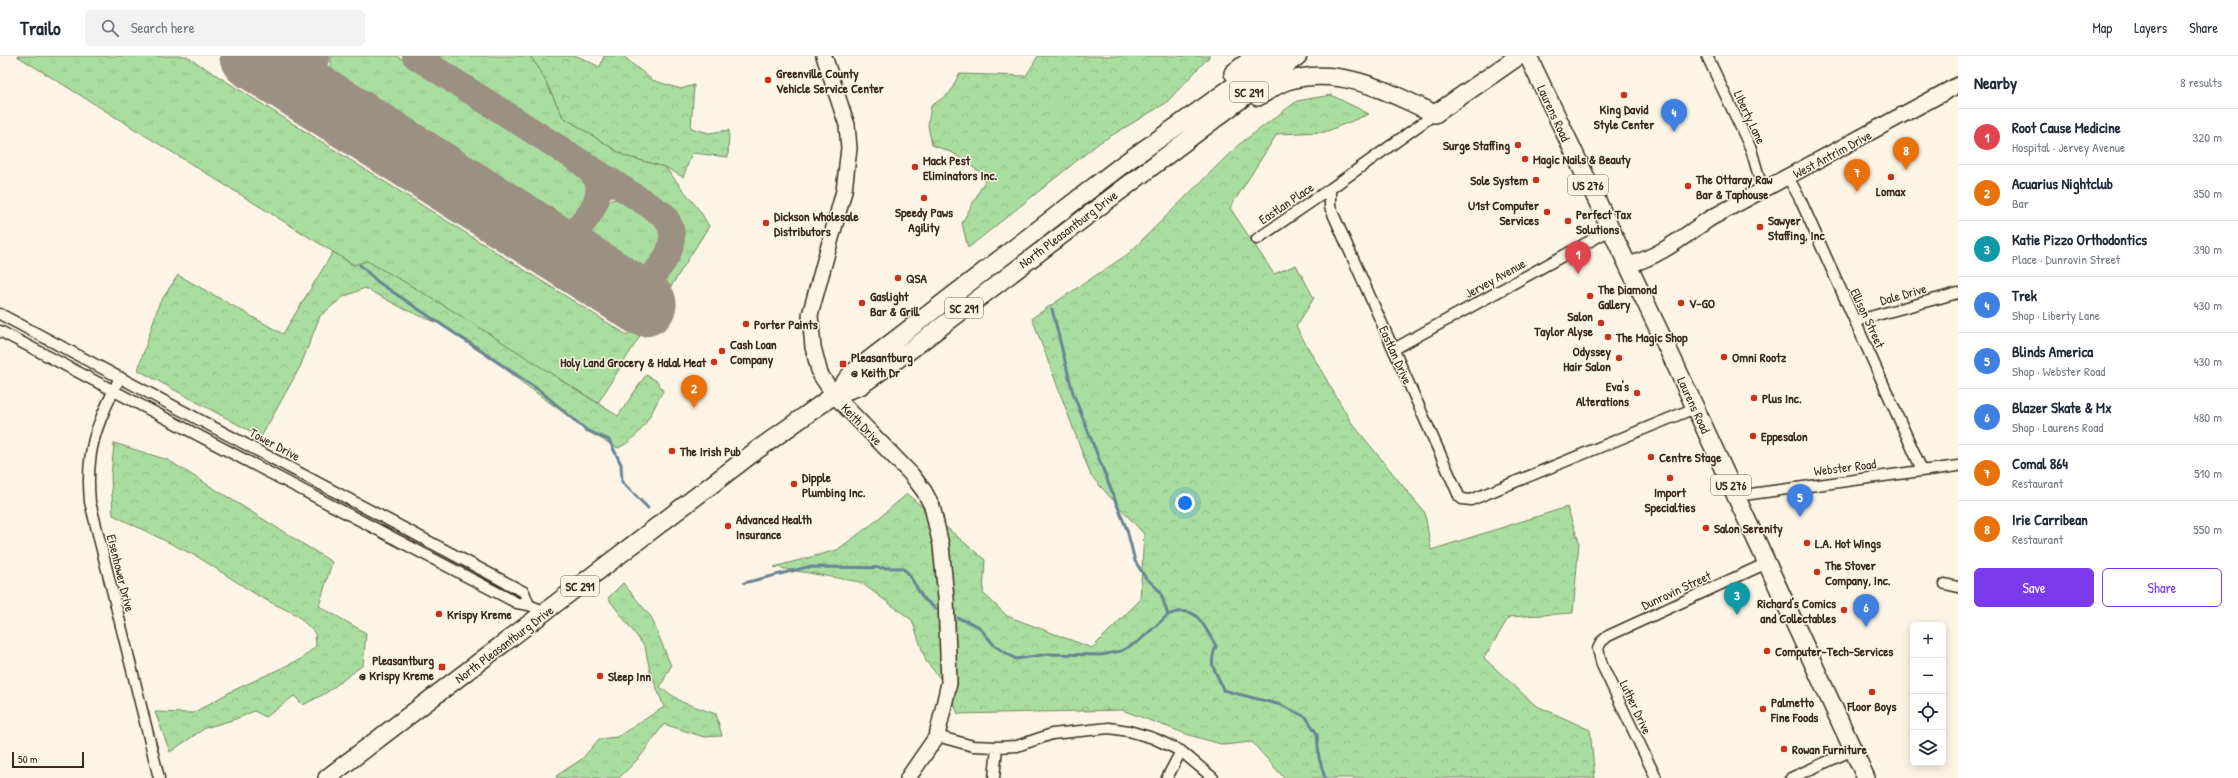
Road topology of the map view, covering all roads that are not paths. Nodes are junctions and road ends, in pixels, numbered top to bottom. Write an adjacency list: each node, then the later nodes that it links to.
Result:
1 (824, 56): 25 (street, Keith Drive)
2 (1255, 56): 11 (main road)
3 (1276, 56): 11 (main road, North Pleasantburg Drive / SC 291)
4 (1298, 56): 10 (main road, North Pleasantburg Drive / SC 291)
5 (1518, 56): 9 (main road)
6 (1528, 56): 15 (main road, Laurens Road / US 276)
7 (1707, 56): 14 (street, Liberty Lane)
8 (1958, 85): 12 (street, West Antrim Drive)
9 (1435, 114): 10 (main road); 13 (street)
10 (1200, 129): 25 (main road, North Pleasantburg Drive / SC 291)
11 (1122, 165): 25 (main road, North Pleasantburg Drive / SC 291)
12 (1788, 177): 14 (street, West Antrim Drive); 20 (street, Ellison Street)
13 (1330, 189): 16 (street, Eastlan Place); 22 (street, Eastlan Drive)
14 (1763, 191): 17 (street, West Antrim Drive)
15 (1610, 230): 17 (main road, Laurens Road / US 276); 22 (street, Jervey Avenue)
16 (1257, 239)
17 (1628, 265): 26 (main road, Laurens Road / US 276)
18 (1958, 292): 20 (street, Dale Drive)
19 (0, 314): 23 (street, Tower Drive)
20 (1855, 321): 28 (street, Ellison Street)
21 (0, 331): 24 (street)
22 (1394, 350): 26 (street, Eastlan Drive)
23 (120, 377): 24 (street, Eisenhower Drive); 33 (street, Tower Drive)
24 (113, 391): 33 (street); 40 (street, Eisenhower Drive)
25 (834, 395): 34 (main road, North Pleasantburg Drive / SC 291); 36 (street, Keith Drive)
26 (1695, 408): 29 (main road, Laurens Road / US 276)
27 (1958, 466): 28 (street, Webster Road)
28 (1922, 470): 29 (street, Webster Road)
29 (1736, 496): 30 (main road, Laurens Road / US 276)
30 (1767, 563): 35 (street, Dunrovin Street); 38 (main road, Laurens Road / US 276)
31 (1945, 584): 32 (street)
32 (1958, 587)
33 (529, 605): 34 (street)
34 (546, 612): 41 (main road, North Pleasantburg Drive / SC 291)
35 (1600, 646): 46 (street, Luther Drive)
36 (937, 736): 37 (street); 42 (street, Keith Drive)
37 (997, 747): 39 (street); 43 (street)
38 (1853, 750): 47 (street); 48 (main road, Laurens Road / US 276)
39 (1181, 751): 44 (street); 45 (street)
40 (159, 778)
41 (327, 778)
42 (908, 778)
43 (994, 778)
44 (1167, 778)
45 (1213, 778)
46 (1656, 778)
47 (1791, 778)
48 (1866, 778)

